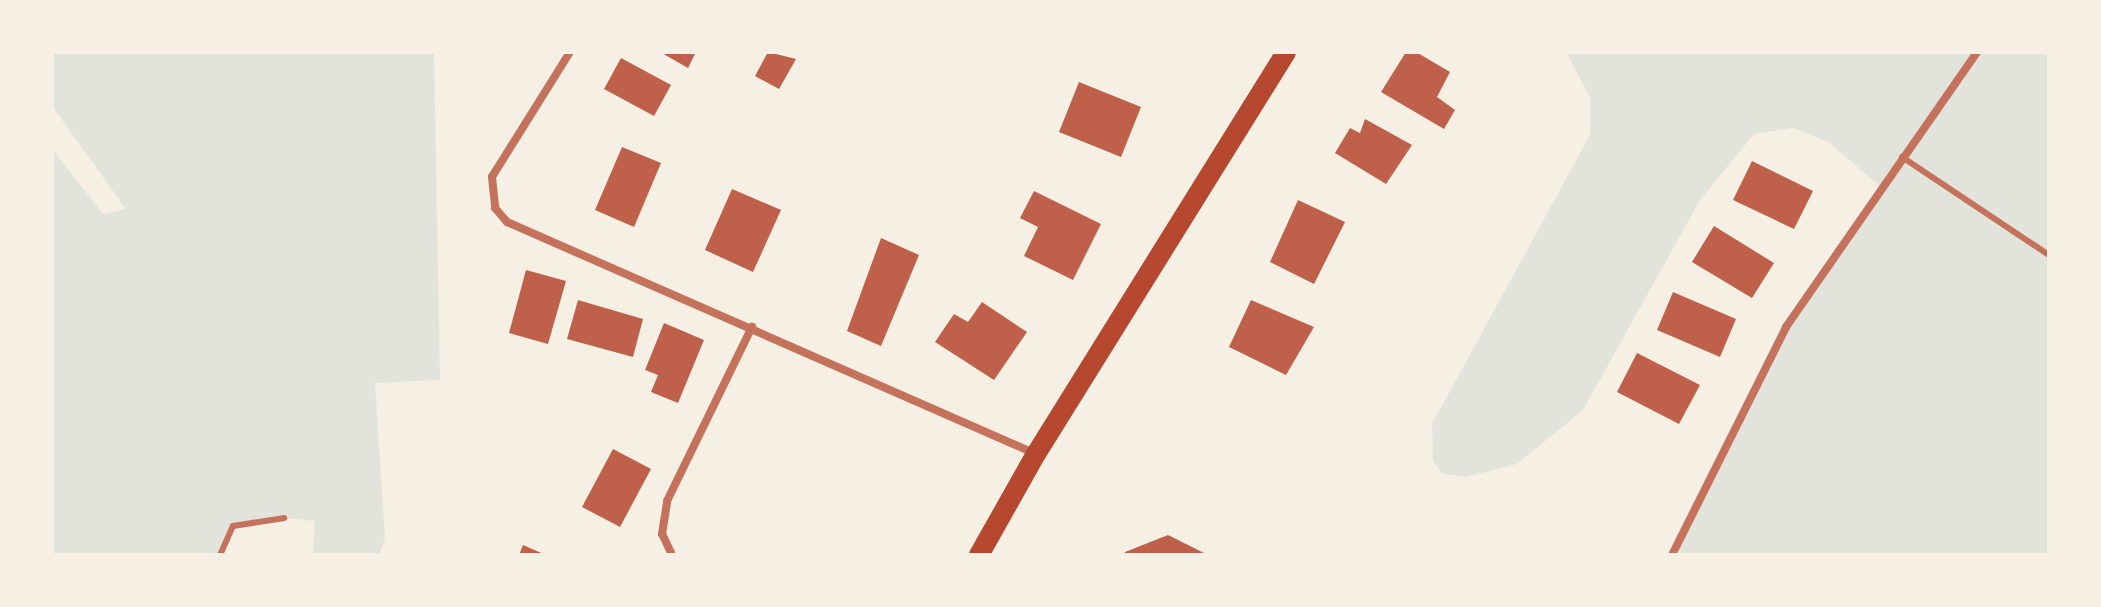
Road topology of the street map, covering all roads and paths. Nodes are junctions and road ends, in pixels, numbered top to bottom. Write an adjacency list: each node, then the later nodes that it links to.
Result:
1 (570, 52): 6 (street)
2 (1286, 52): 7 (main road)
3 (1977, 52): 4 (street)
4 (1902, 157): 5 (lane); 12 (street)
5 (2049, 255)
6 (752, 327): 7 (street); 10 (street)
7 (1036, 454): 11 (main road)
8 (284, 518): 9 (lane)
9 (220, 555)
10 (672, 555)
11 (979, 555)
12 (1672, 555)

